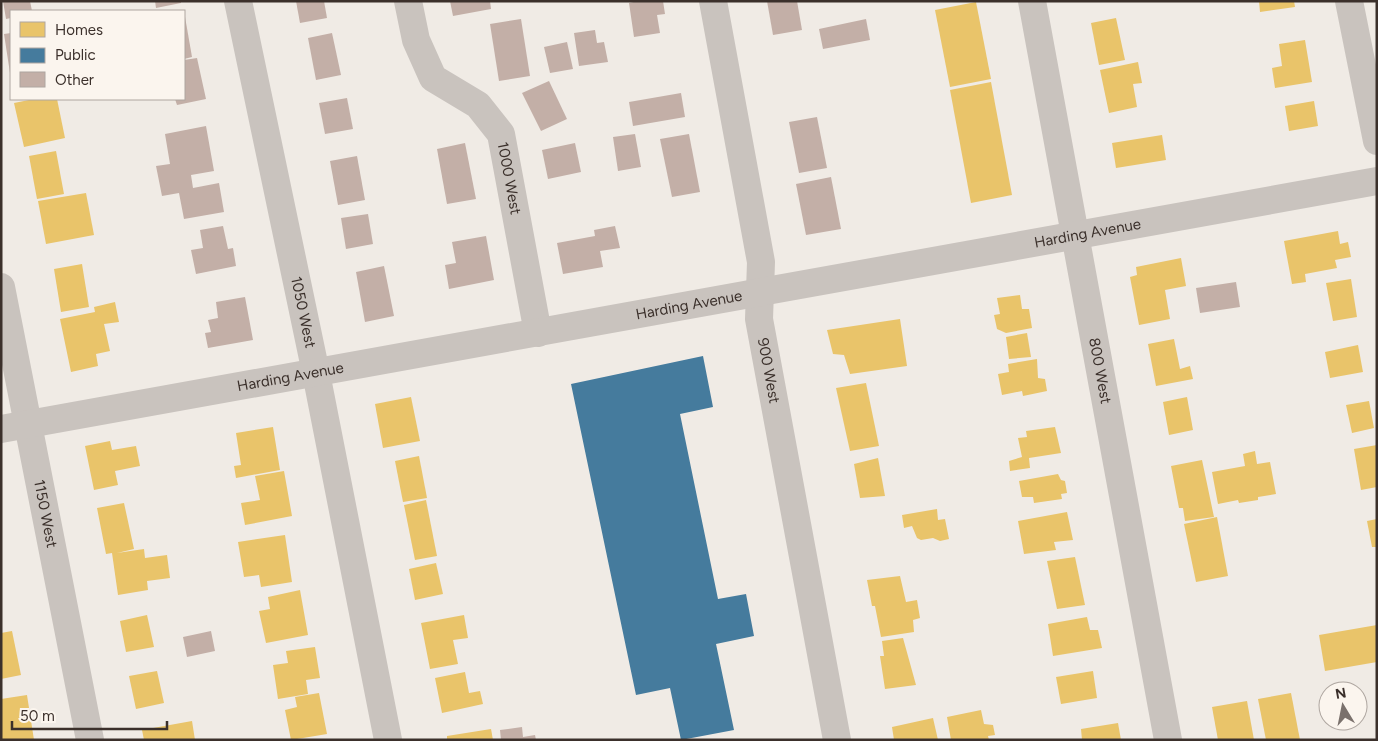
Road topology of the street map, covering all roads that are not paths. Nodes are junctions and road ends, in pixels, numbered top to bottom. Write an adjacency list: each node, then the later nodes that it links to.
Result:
1 (238, 1): 12 (street, 1050 West)
2 (408, 1): 11 (street, 1000 West)
3 (714, 1): 10 (street, 900 West)
4 (1032, 1): 8 (street, 800 West)
5 (1349, 1): 6 (street)
6 (1377, 141)
7 (1377, 181): 8 (street, Harding Avenue)
8 (1075, 235): 10 (street, Harding Avenue); 18 (street, 800 West)
9 (1, 287): 13 (street, 1150 West)
10 (760, 291): 11 (street, Harding Avenue); 17 (street, 900 West)
11 (538, 333): 12 (street, Harding Avenue)
12 (316, 372): 13 (street, Harding Avenue); 16 (street, 1050 West)
13 (28, 424): 14 (street, Harding Avenue); 15 (street, 1150 West)
14 (1, 429)
15 (90, 740)
16 (388, 740)
17 (837, 740)
18 (1168, 740)

